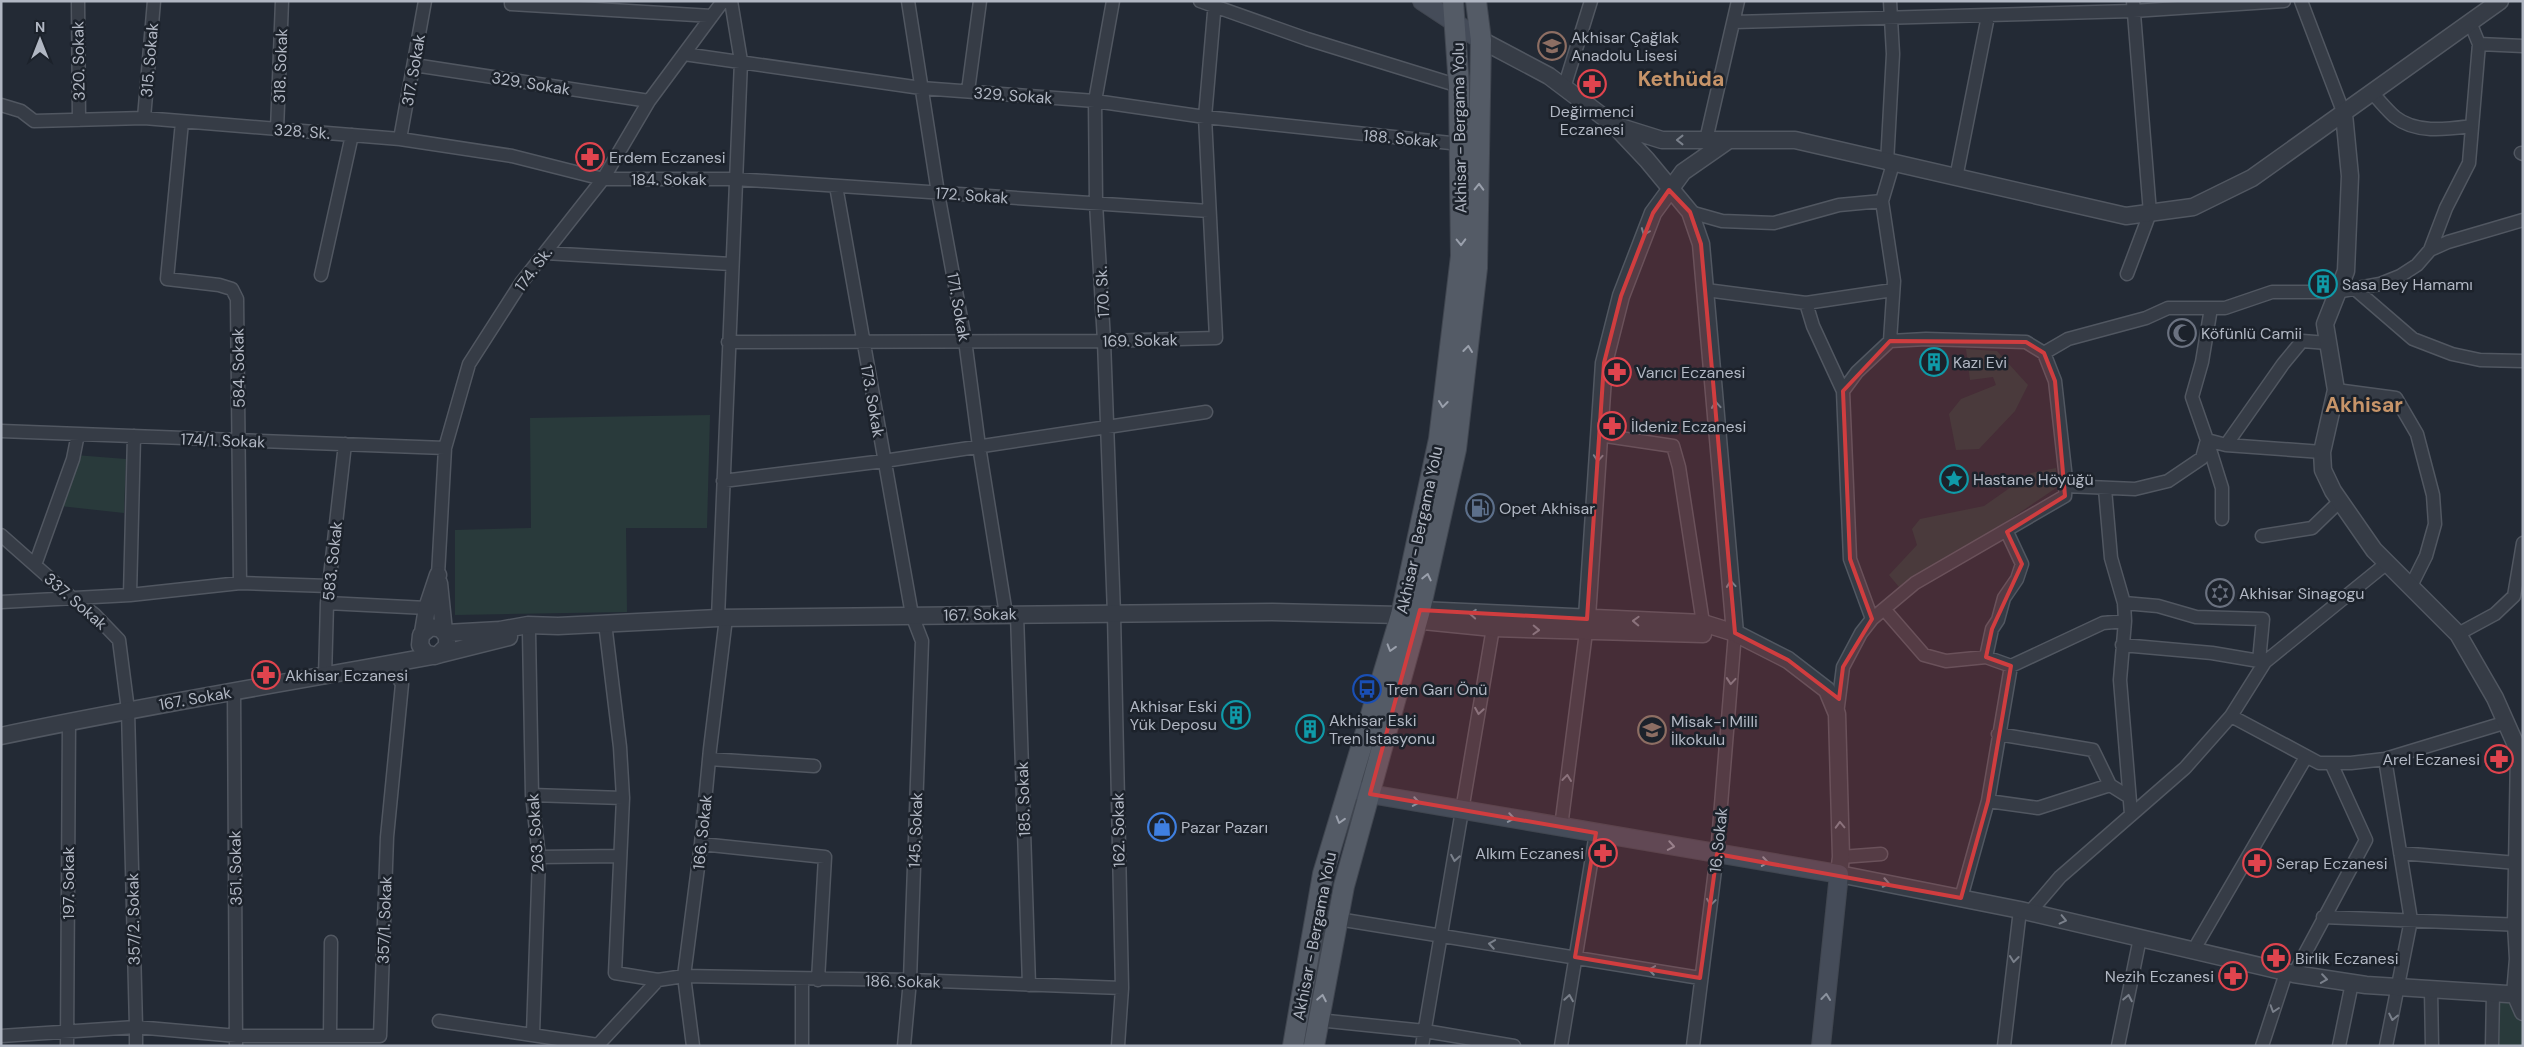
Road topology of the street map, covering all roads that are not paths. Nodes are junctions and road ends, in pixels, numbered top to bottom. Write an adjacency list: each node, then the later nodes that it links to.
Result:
1 (78, 1): 47 (street, 320. Sokak)
2 (154, 1): 46 (street, 315. Sokak)
3 (282, 1): 51 (street, 318. Sokak)
4 (426, 1): 35 (street, 317. Sokak)
5 (511, 1): 22 (street)
6 (723, 1): 24 (street, 174. Sk.)
7 (731, 1): 34 (street, 166. Sokak)
8 (908, 1): 37 (street, 171. Sokak)
9 (980, 1): 39 (street)
10 (1113, 1): 42 (street, 170. Sk.)
11 (1200, 1): 21 (street)
12 (1422, 1): 29 (main road)
13 (1453, 1): 29 (main road, Akhisar - Bergama Yolu)
14 (1476, 1): 30 (main road, Akhisar - Bergama Yolu)
15 (1590, 1): 38 (street)
16 (1738, 1): 27 (street)
17 (1890, 1): 26 (street)
18 (2284, 1): 23 (street)
19 (2301, 1): 44 (street)
20 (2499, 2): 28 (street)
21 (1214, 3): 36 (street); 45 (street, 169. Sokak)
22 (610, 5): 24 (street)
23 (2133, 6): 25 (street); 69 (street)
24 (712, 16): 33 (street, 174. Sk.)
25 (1988, 16): 26 (street); 59 (street)
26 (1892, 18): 27 (street); 58 (street)
27 (1734, 22): 55 (street)
28 (2470, 22): 31 (street); 40 (street)
29 (1456, 24): 30 (main road); 36 (main road, Akhisar - Bergama Yolu)
30 (1481, 40): 38 (street); 132 (main road, Akhisar - Bergama Yolu, one-way to 30)
31 (2478, 44): 32 (street); 50 (street)
32 (2523, 46)
33 (684, 54): 34 (street, 329. Sokak); 41 (street, 174. Sk.)
34 (741, 61): 37 (street, 329. Sokak); 61 (street, 166. Sokak)
35 (414, 64): 41 (street, 329. Sokak); 54 (street, 317. Sokak)
36 (1459, 86): 57 (main road, Akhisar - Bergama Yolu)
37 (921, 88): 39 (street, 329. Sokak); 64 (street, 171. Sokak)
38 (1564, 88): 49 (street)
39 (968, 92): 42 (street, 329. Sokak)
40 (2373, 94): 44 (street); 50 (street)
41 (649, 101): 60 (street, 174. Sk.)
42 (1095, 101): 45 (street, 329. Sokak); 66 (street, 170. Sk.)
43 (1, 105): 47 (street, 328. Sk.)
44 (2344, 114): 69 (street); 79 (street)
45 (1205, 117): 52 (street, 329. Sokak); 67 (street, 169. Sokak)
46 (144, 118): 47 (street, 328. Sk.); 48 (street, 328. Sk.)
47 (79, 120)
48 (182, 122): 51 (street, 328. Sk.); 98 (street, 584. Sokak)
49 (1614, 125): 55 (street, one-way to 49); 63 (street)
50 (2472, 126): 71 (street)
51 (277, 130): 53 (street, 328. Sk.)
52 (1342, 133): 57 (street, 188. Sokak)
53 (352, 135): 54 (street, 328. Sk.); 75 (street)
54 (400, 139): 60 (street, 328. Sk.)
55 (1706, 140): 56 (street)
56 (1729, 140): 58 (street); 63 (street)
57 (1460, 144): 132 (main road, Akhisar - Bergama Yolu, one-way to 132)
58 (1890, 163): 59 (street); 65 (street)
59 (1956, 178): 69 (street)
60 (603, 179): 61 (street, 184. Sokak); 72 (street, 174. Sk.)
61 (735, 179): 62 (street, 172. Sokak); 73 (street, 166. Sokak)
62 (836, 186): 64 (street, 172. Sokak); 83 (street, 173. Sokak)
63 (1669, 190): 68 (street); 96 (street, one-way to 96)
64 (938, 193): 66 (street, 172. Sokak); 82 (street, 171. Sokak)
65 (1882, 201): 68 (street); 78 (street)
66 (1096, 203): 67 (street, 172. Sokak); 84 (street, 170. Sk.)
67 (1209, 210): 84 (street, 169. Sokak)
68 (1690, 212): 77 (street)
69 (2150, 213): 74 (street)
70 (2523, 220): 71 (street)
71 (2430, 250): 76 (street)
72 (545, 253): 73 (street); 103 (street, 174. Sk.)
73 (731, 264): 86 (street, 166. Sokak)
74 (2127, 274)
75 (322, 275)
76 (2355, 289): 79 (street); 89 (street)
77 (1706, 290): 80 (street); 143 (street, one-way to 77)
78 (1893, 290): 80 (street); 85 (street)
79 (2336, 292): 81 (street); 87 (street)
80 (1806, 303): 90 (street)
81 (2211, 308): 88 (street); 99 (street)
82 (965, 340): 83 (street, 169. Sokak); 84 (street, 169. Sokak); 102 (street, 171. Sokak)
83 (863, 341): 86 (street, 169. Sokak); 105 (street, 173. Sokak)
84 (1104, 341): 93 (street, 170. Sk.)
85 (1890, 341): 88 (street); 90 (street)
86 (728, 342): 106 (street, 166. Sokak)
87 (2328, 343): 91 (street); 101 (street)
88 (2044, 353): 107 (street)
89 (2523, 361)
90 (1843, 390): 134 (street)
91 (2336, 390): 104 (street); 120 (street)
92 (1206, 412): 93 (street)
93 (1108, 427): 102 (street); 130 (street, 170. Sk.)
94 (1, 431): 95 (street, 174/1. Sokak)
95 (78, 434): 97 (street, 174/1. Sokak); 116 (street)
96 (1599, 435): 137 (street); 139 (street, one-way to 139)
97 (134, 436): 98 (street, 174/1. Sokak); 121 (street)
98 (239, 440): 100 (street, 174/1. Sokak); 118 (street, 584. Sokak)
99 (2207, 440): 101 (street); 108 (street); 110 (street)
100 (345, 444): 103 (street, 174/1. Sokak); 119 (street, 583. Sokak)
101 (2226, 445): 104 (street)
102 (979, 446): 105 (street); 129 (street, 171. Sokak)
103 (445, 448): 117 (street, 174. Sk.)
104 (2322, 452): 109 (street)
105 (884, 460): 106 (street); 131 (street, 173. Sokak)
106 (723, 481): 133 (street, 166. Sokak)
107 (2066, 486): 108 (street); 111 (street)
108 (2106, 489): 126 (street)
109 (2340, 501): 113 (street); 115 (street)
110 (2222, 518)
111 (2007, 532): 128 (street); 148 (street)
112 (1, 535): 116 (street, 337. Sokak)
113 (2262, 536)
114 (2523, 542): 123 (street)
115 (2387, 563): 120 (street); 149 (street)
116 (35, 565): 122 (street, 337. Sokak)
117 (438, 575): 127 (street); 141 (street)
118 (240, 583): 119 (street); 121 (street)
119 (329, 586): 125 (street, 583. Sokak)
120 (2411, 586): 144 (street)
121 (130, 595): 122 (street)
122 (71, 597): 124 (street); 154 (street, 337. Sokak)
123 (2518, 598): 144 (street)
124 (1, 602)
125 (327, 603): 127 (street); 152 (street, 583. Sokak)
126 (2124, 603): 135 (street); 149 (street)
127 (427, 608): 145 (street)
128 (1884, 610): 134 (street); 148 (street)
129 (1011, 614): 130 (street, 167. Sokak); 131 (street, 167. Sokak); 206 (street, 185. Sokak)
130 (1114, 614): 132 (street, 167. Sokak); 207 (street, 162. Sokak)
131 (912, 615): 133 (street, 167. Sokak); 204 (street, 145. Sokak)
132 (1413, 616): 139 (street, one-way to 132); 140 (street); 168 (main road, Akhisar - Bergama Yolu, one-way to 168); 169 (main road, Akhisar - Bergama Yolu)
133 (722, 618): 136 (street, 167. Sokak); 163 (street, 166. Sokak)
134 (1872, 620): 155 (street)
135 (2125, 621): 146 (street); 151 (street)
136 (605, 623): 138 (street, 167. Sokak); 172 (street)
137 (1702, 623): 139 (street, one-way to 139); 143 (street)
138 (558, 626): 141 (street); 142 (street, 167. Sokak)
139 (1586, 626): 140 (street, one-way to 139); 143 (street); 176 (street, one-way to 139)
140 (1493, 628): 174 (street, one-way to 174)
141 (445, 632): 145 (street); 147 (street)
142 (529, 632): 147 (street, 167. Sokak); 170 (street, 263. Sokak)
143 (1735, 633): 155 (street); 180 (street, 16. Sokak, one-way to 180)
144 (2458, 634): 158 (street)
145 (421, 637): 147 (street); 150 (street)
146 (2122, 645): 149 (street); 171 (street)
147 (438, 655): 150 (street, 167. Sokak)
148 (1986, 657): 151 (street)
149 (2262, 661): 156 (street)
150 (390, 665): 152 (street, 167. Sokak); 220 (street, 357/1. Sokak)
151 (2011, 666): 159 (street)
152 (325, 677): 153 (street, 167. Sokak)
153 (234, 691): 154 (street, 167. Sokak); 221 (street, 351. Sokak)
154 (128, 710): 157 (street, 167. Sokak); 215 (street, 357/2. Sokak)
155 (1837, 714): 185 (street, one-way to 155)
156 (2231, 716): 162 (street); 175 (street)
157 (69, 721): 160 (street, 167. Sokak); 217 (street, 197. Sokak)
158 (2507, 722): 161 (street); 164 (street)
159 (1998, 734): 167 (street); 173 (street)
160 (1, 736)
161 (2519, 738): 184 (street)
162 (2306, 757): 165 (street); 195 (street)
163 (709, 759): 166 (street); 178 (street, 166. Sokak)
164 (2385, 759): 165 (street); 179 (street)
165 (2332, 763): 188 (street)
166 (814, 766)
167 (2110, 785): 171 (street); 173 (street)
168 (1350, 788): 169 (main road); 229 (main road, Akhisar - Bergama Yolu, one-way to 229)
169 (1370, 794): 174 (main road, one-way to 174); 189 (main road, Akhisar - Bergama Yolu)
170 (532, 795): 172 (street); 183 (street, 263. Sokak)
171 (2129, 797): 175 (street)
172 (623, 798): 182 (street)
173 (1988, 802): 186 (street)
174 (1463, 810): 176 (main road, one-way to 176); 192 (street, one-way to 192)
175 (2130, 814): 187 (street)
176 (1561, 827): 177 (main road)
177 (1596, 833): 180 (main road, one-way to 180); 196 (street)
178 (701, 844): 199 (street, 166. Sokak); 203 (street)
179 (2400, 852): 184 (street); 190 (street)
180 (1717, 854): 185 (main road, one-way to 185); 200 (street, 16. Sokak, one-way to 200)
181 (1881, 854): 185 (street)
182 (620, 856): 183 (street); 202 (street, 186. Sokak)
183 (539, 857): 218 (street, 263. Sokak)
184 (2519, 858): 191 (street)
185 (1840, 865): 186 (street, one-way to 186); 235 (main road, one-way to 185)
186 (1961, 898): 187 (street)
187 (2025, 911): 193 (street, one-way to 193); 236 (street, one-way to 236)
188 (2323, 917): 190 (street); 198 (street)
189 (1338, 918): 192 (street); 213 (main road, Akhisar - Bergama Yolu, one-way to 189)
190 (2411, 920): 191 (street); 208 (street)
191 (2520, 924): 197 (street)
192 (1442, 936): 196 (street, one-way to 192); 216 (street)
193 (2140, 938): 195 (street); 237 (street, one-way to 193)
194 (331, 942): 220 (street)
195 (2194, 951): 198 (street)
196 (1575, 957): 200 (street, one-way to 196); 233 (street, one-way to 196)
197 (2520, 960): 211 (street)
198 (2290, 973): 205 (street, one-way to 205); 238 (street, one-way to 238)
199 (684, 976): 201 (street, 186. Sokak); 202 (street, 186. Sokak); 225 (street, 166. Sokak)
200 (1700, 978): 234 (street, 16. Sokak)
201 (802, 979): 203 (street, 186. Sokak); 226 (street)
202 (658, 980): 224 (street)
203 (818, 980): 204 (street, 186. Sokak)
204 (910, 980): 206 (street, 186. Sokak); 227 (street, 145. Sokak)
205 (2352, 983): 208 (street); 239 (street)
206 (1029, 985): 207 (street, 186. Sokak)
207 (1122, 988): 228 (street, 162. Sokak)
208 (2399, 988): 209 (street); 240 (street, one-way to 240)
209 (2430, 990): 210 (street); 241 (street)
210 (2493, 993): 211 (street); 242 (street)
211 (2519, 994): 212 (street)
212 (2523, 1012)
213 (1318, 1020): 216 (street); 230 (main road, Akhisar - Bergama Yolu)
214 (439, 1021): 218 (street)
215 (136, 1027): 217 (street); 221 (street); 223 (street, 357/2. Sokak)
216 (1425, 1031): 231 (street); 232 (street)
217 (67, 1032): 219 (street); 222 (street, 197. Sokak)
218 (533, 1034): 224 (street)
219 (1, 1036)
220 (335, 1039): 221 (street, 357/1. Sokak)
221 (236, 1041)
222 (67, 1046)
223 (136, 1046)
224 (598, 1046)
225 (693, 1046)
226 (802, 1046)
227 (904, 1046)
228 (1118, 1046)
229 (1293, 1046)
230 (1314, 1046)
231 (1422, 1046)
232 (1514, 1046)
233 (1561, 1046)
234 (1693, 1046)
235 (1821, 1046)
236 (2004, 1046)
237 (2118, 1046)
238 (2262, 1046)
239 (2339, 1046)
240 (2386, 1046)
241 (2432, 1046)
242 (2492, 1046)

